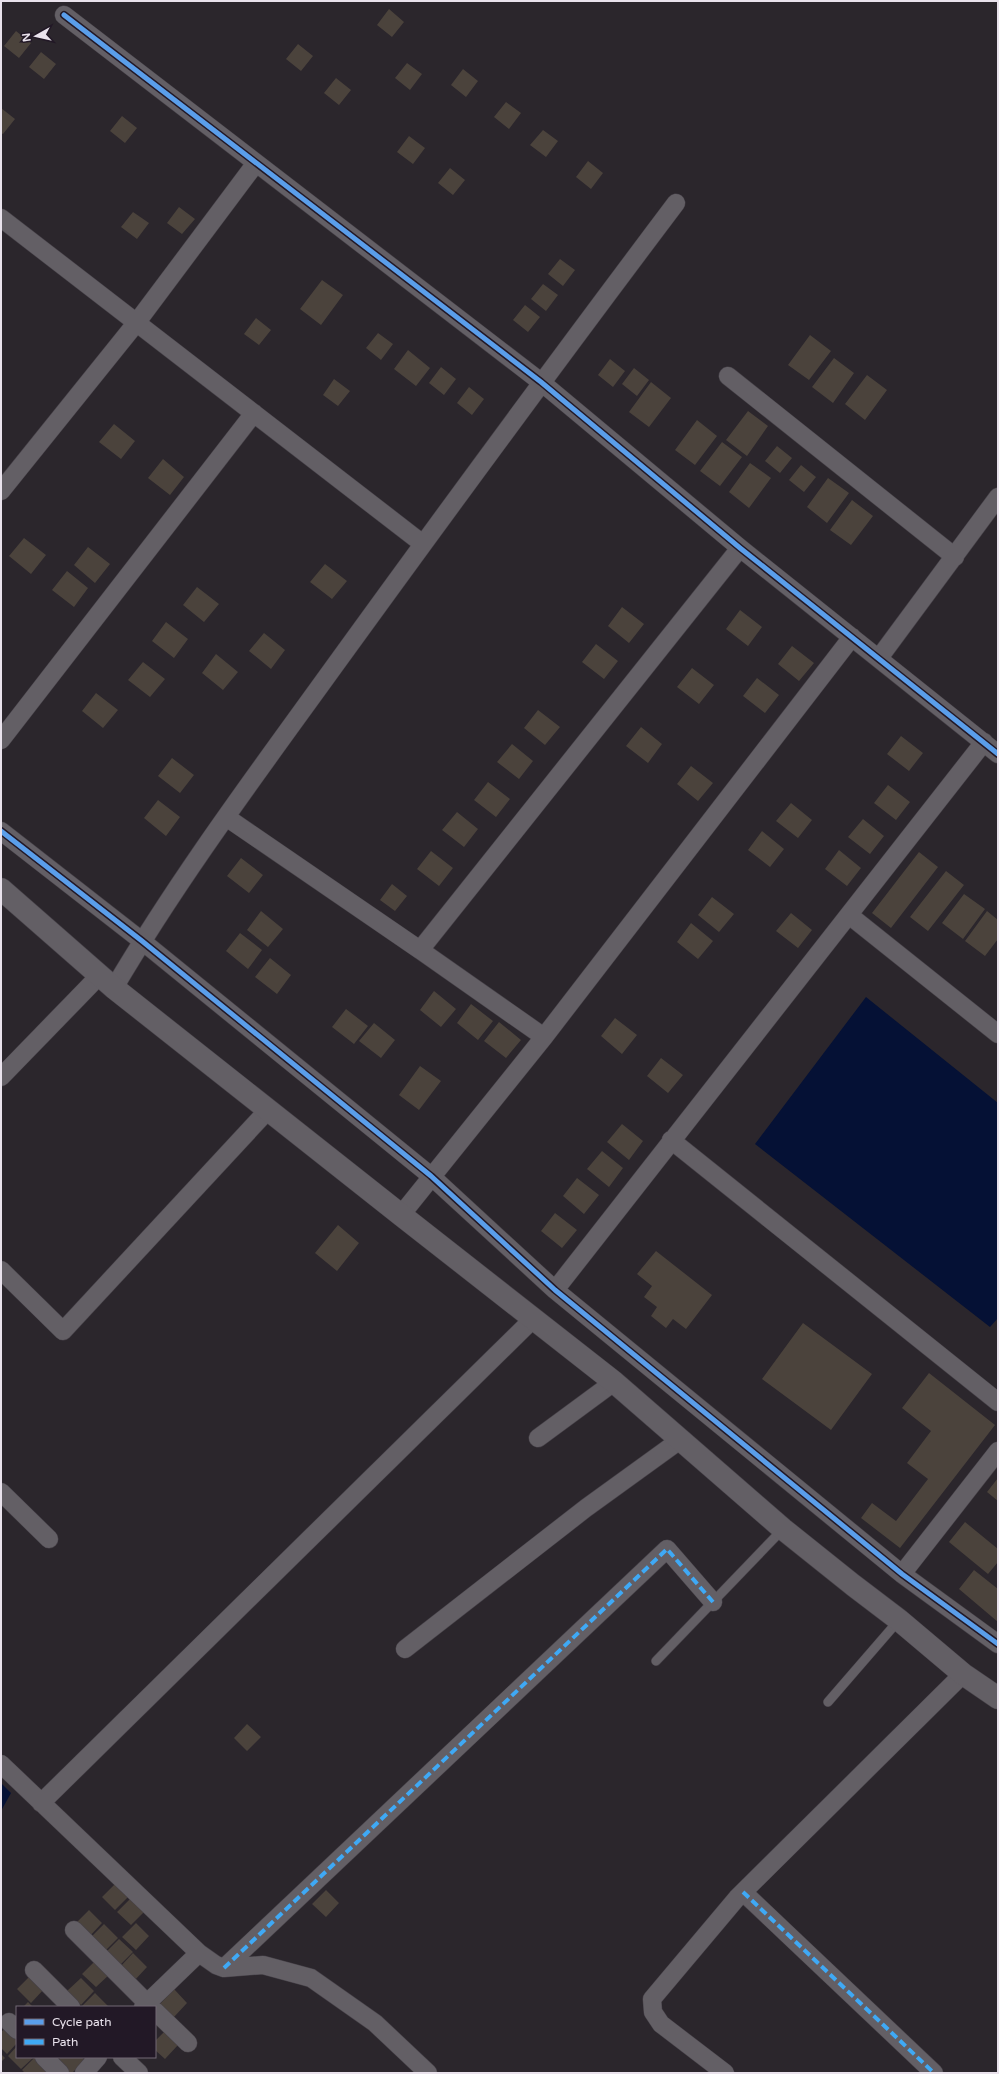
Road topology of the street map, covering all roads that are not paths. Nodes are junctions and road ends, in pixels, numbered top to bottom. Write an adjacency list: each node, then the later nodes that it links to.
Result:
1 (64, 15): 2 (street)
2 (256, 163): 5 (street); 7 (street)
3 (676, 203): 7 (street)
4 (1, 218): 5 (street)
5 (137, 322): 8 (street); 9 (street)
6 (728, 376): 13 (street)
7 (541, 382): 11 (street); 12 (street)
8 (254, 413): 11 (street); 16 (street)
9 (1, 491)
10 (998, 498): 13 (street)
11 (422, 544): 19 (street)
12 (740, 548): 14 (street); 24 (street)
13 (955, 557): 15 (street)
14 (852, 637): 15 (street); 27 (street)
15 (879, 658): 17 (street)
16 (1, 740)
17 (984, 742): 18 (street); 22 (street)
18 (998, 754)
19 (226, 817): 23 (street); 24 (street)
20 (1, 831): 23 (street)
21 (1, 889): 25 (street)
22 (849, 915): 26 (street); 30 (street)
23 (142, 941): 25 (street); 31 (street)
24 (420, 950): 27 (street)
25 (107, 981): 28 (street); 29 (street)
26 (998, 1034)
27 (544, 1037): 31 (street)
28 (1, 1077)
29 (268, 1110): 32 (street); 33 (street)
30 (672, 1140): 34 (street); 37 (street)
31 (431, 1176): 32 (street); 34 (street)
32 (401, 1216): 35 (street)
33 (1, 1270)
34 (555, 1290): 44 (street)
35 (534, 1318): 36 (street); 54 (street)
36 (614, 1382): 38 (street); 39 (street)
37 (998, 1402)
38 (538, 1438)
39 (680, 1440): 42 (street); 48 (street)
40 (998, 1451): 44 (street)
41 (1, 1492): 43 (street)
42 (783, 1529): 45 (lane); 46 (street)
43 (49, 1539)
44 (902, 1574): 47 (street)
45 (713, 1602): 49 (lane); 58 (street)
46 (899, 1620): 50 (street); 52 (lane)
47 (998, 1644)
48 (405, 1649)
49 (656, 1661)
50 (963, 1674): 51 (street); 55 (street)
51 (998, 1698)
52 (828, 1702)
53 (1, 1764): 54 (street)
54 (41, 1804): 57 (street)
55 (743, 1892): 72 (street); 73 (street)
56 (74, 1930): 61 (street)
57 (199, 1953): 58 (street); 62 (street)
58 (224, 1968): 71 (street)
59 (34, 1970): 60 (street)
60 (70, 2006)
61 (148, 2006)
62 (150, 2006)
63 (156, 2013): 64 (street)
64 (188, 2043)
65 (45, 2058): 68 (street)
66 (97, 2058): 69 (street)
67 (123, 2058): 70 (street)
68 (60, 2073)
69 (84, 2073)
70 (139, 2073)
71 (428, 2073)
72 (725, 2073)
73 (934, 2073)

